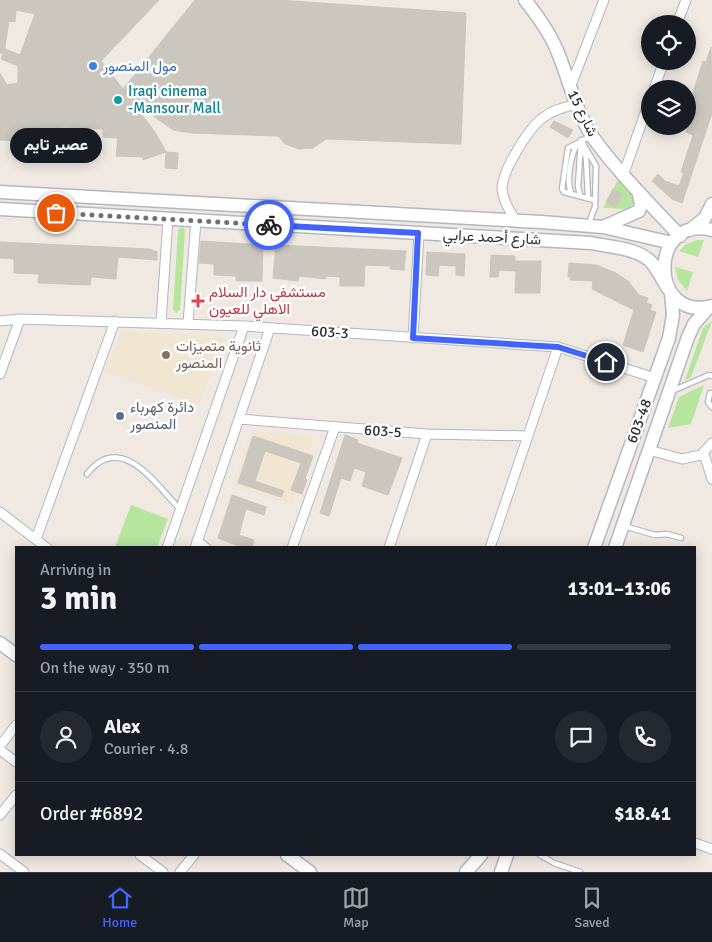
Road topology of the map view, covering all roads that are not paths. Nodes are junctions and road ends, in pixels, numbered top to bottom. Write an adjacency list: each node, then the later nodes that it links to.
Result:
1 (525, 0): 5 (main road, شارع 15)
2 (604, 0): 5 (street)
3 (686, 0): 4 (street)
4 (680, 15)
5 (570, 88): 6 (main road, شارع 15)
6 (576, 104): 8 (main road, شارع 15); 20 (street)
7 (641, 125): 9 (street)
8 (586, 138): 9 (main road, شارع 15); 12 (lane); 12 (lane); 13 (lane); 14 (lane); 15 (lane)
9 (624, 173): 10 (main road, شارع 15)
10 (638, 191): 22 (main road); 25 (main road, شارع 15)
11 (0, 192): 20 (main road, شارع أحمد عرابي)
12 (572, 193): 13 (lane)
13 (580, 195): 14 (lane)
14 (588, 197): 15 (lane)
15 (594, 200): 21 (lane)
16 (712, 204): 25 (main road)
17 (0, 210): 18 (main road, شارع أحمد عرابي)
18 (168, 219): 19 (main road, شارع أحمد عرابي); 31 (street)
19 (196, 220): 24 (main road, شارع أحمد عرابي); 32 (street)
20 (516, 221): 21 (main road, شارع أحمد عرابي)
21 (588, 226): 22 (main road, شارع أحمد عرابي)
22 (603, 227): 25 (main road, شارع أحمد عرابي)
23 (712, 230): 25 (main road, شارع أحمد عرابي)
24 (418, 233): 26 (main road, شارع أحمد عرابي); 35 (street)
25 (681, 236): 26 (main road, 603-48)
26 (669, 290): 27 (main road); 39 (main road, 603-48)
27 (710, 307): 40 (main road, 603-48)
28 (20, 319): 29 (street, 603-3); 30 (street, 603-3); 37 (street)
29 (0, 321)
30 (115, 321): 31 (street, 603-3); 56 (street)
31 (162, 323): 32 (street, 603-3)
32 (188, 324): 33 (street, 603-3)
33 (244, 326): 34 (street, 603-3); 52 (street)
34 (270, 328): 35 (street, 603-3); 43 (street)
35 (413, 338): 36 (street, 603-3)
36 (558, 347): 39 (street, 603-3); 46 (street)
37 (0, 374)
38 (712, 376): 40 (lane)
39 (655, 378): 63 (main road, 603-48)
40 (669, 392): 48 (main road, 603-48)
41 (710, 393): 42 (lane)
42 (712, 407)
43 (240, 419): 44 (street, 603-5); 57 (street)
44 (335, 427): 45 (street, 603-5); 60 (street)
45 (428, 434): 46 (street, 603-5); 61 (street)
46 (528, 436): 62 (street)
47 (712, 443): 49 (street)
48 (649, 450): 49 (street); 54 (main road, 603-48)
49 (701, 456): 51 (street)
50 (87, 474): 52 (lane)
51 (712, 479)
52 (180, 509): 59 (street)
53 (0, 512): 56 (street)
54 (623, 525): 55 (lane); 64 (main road, 603-48)
55 (681, 538)
56 (36, 539): 58 (street)
57 (196, 544)
58 (45, 546)
59 (168, 546)
60 (293, 546)
61 (390, 546)
62 (491, 546)
63 (595, 546)
64 (616, 546)
65 (0, 644): 66 (main road)
66 (15, 654)
67 (15, 726): 68 (street)
68 (0, 746)
69 (0, 750): 70 (street)
70 (15, 761)
71 (15, 796): 72 (street)
72 (0, 815)
73 (696, 843): 74 (street)
74 (712, 849)
75 (0, 854): 82 (street)
76 (141, 856): 83 (street)
77 (193, 856): 84 (street)
78 (288, 856): 85 (main road)
79 (481, 856): 86 (main road)
80 (507, 856): 87 (main road)
81 (542, 856): 88 (lane)
82 (24, 872)
83 (163, 872)
84 (180, 872)
85 (310, 872)
86 (466, 872)
87 (501, 872)
88 (580, 872)

